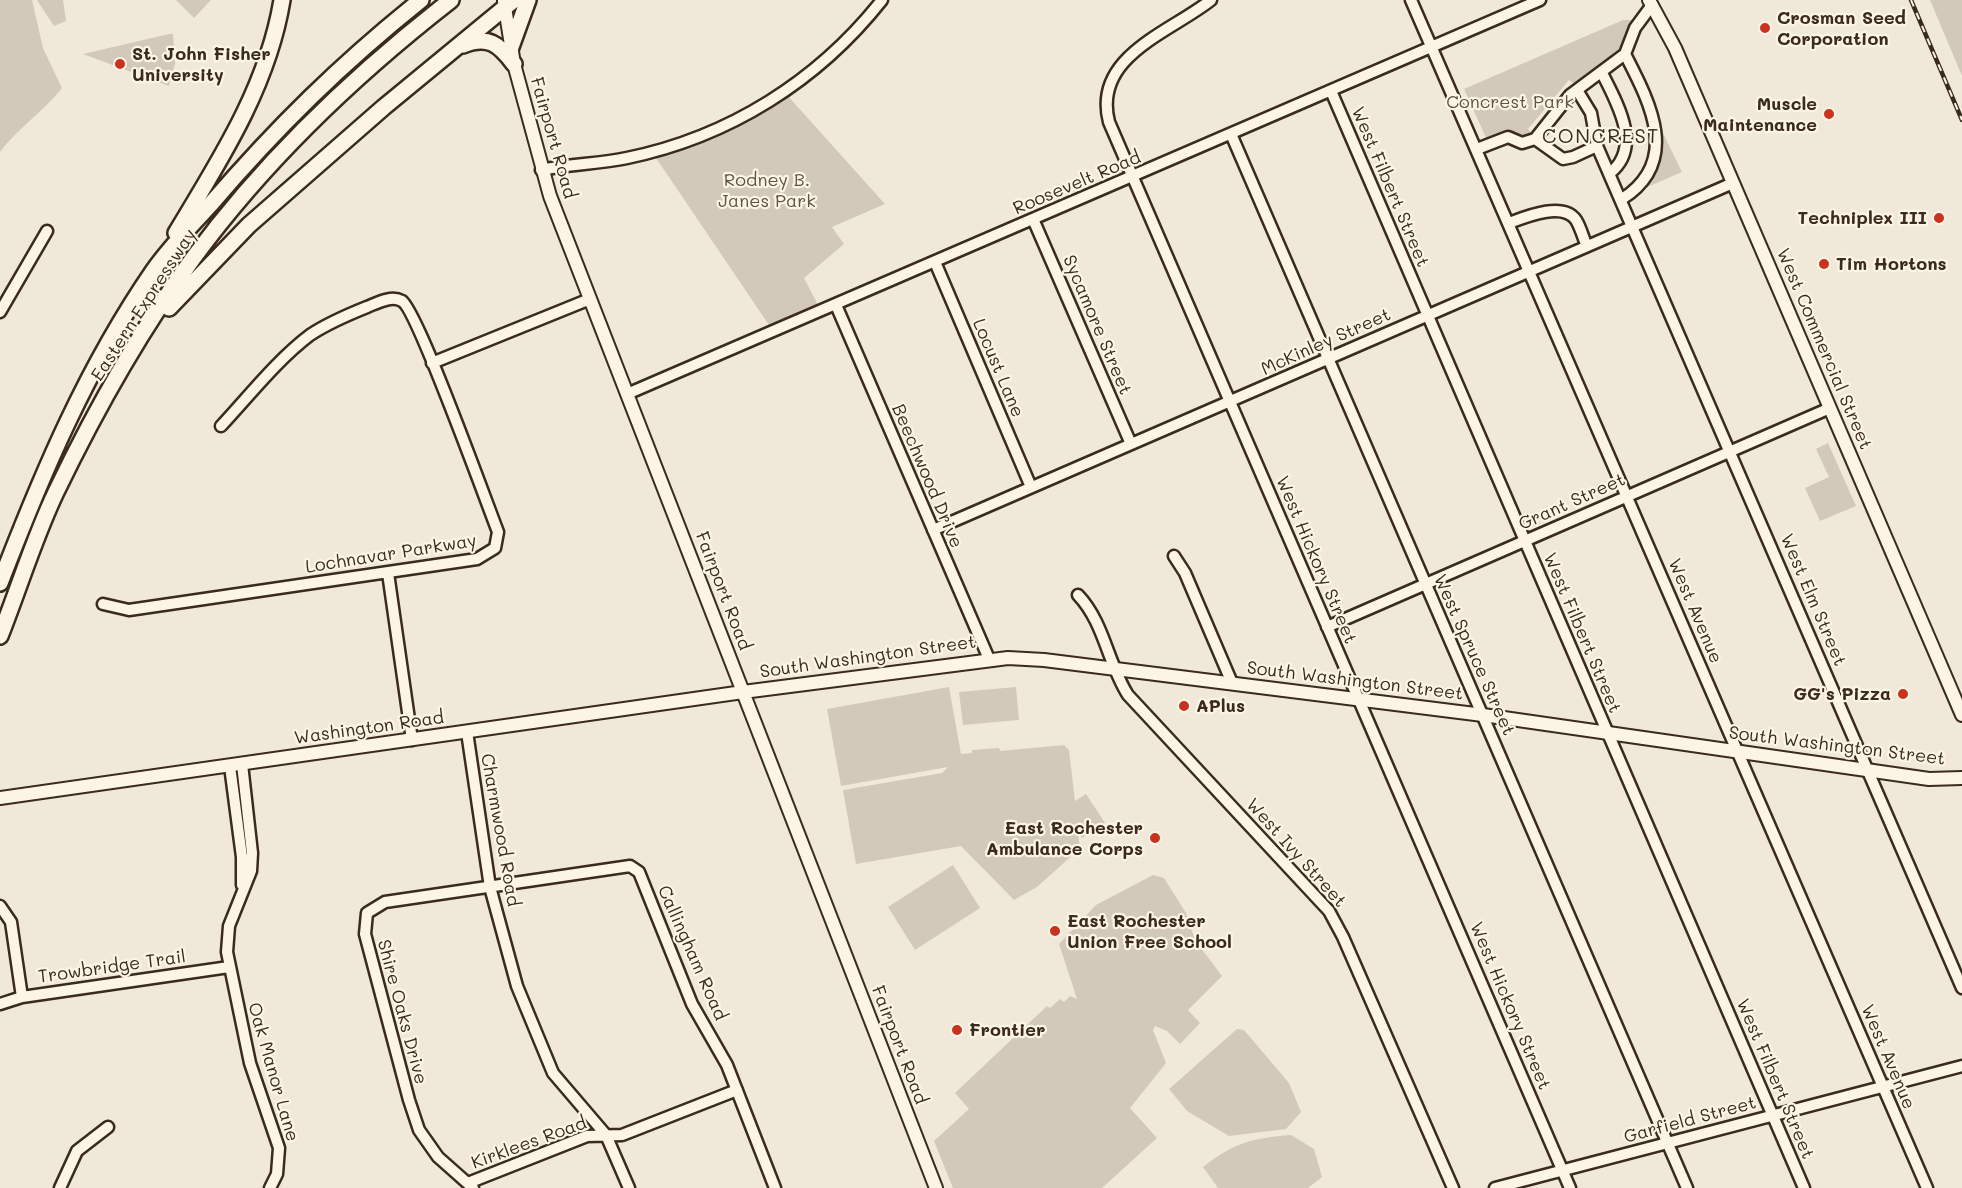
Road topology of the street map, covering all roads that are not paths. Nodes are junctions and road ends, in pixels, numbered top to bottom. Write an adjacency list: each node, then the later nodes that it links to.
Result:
1 (282, 0): 34 (highway)
2 (421, 0): 34 (highway, Eastern Expressway)
3 (451, 0): 40 (highway, Eastern Expressway)
4 (528, 0): 11 (highway)
5 (882, 0): 23 (street)
6 (1211, 0): 25 (street, West Hickory Street)
7 (1411, 0): 12 (street, West Avenue)
8 (1540, 0): 12 (street, Roosevelt Road)
9 (1651, 2): 14 (street); 26 (main road, West Commercial Street)
10 (508, 3): 11 (main road, Fairport Road); 13 (highway)
11 (511, 47): 15 (main road, Fairport Road)
12 (1432, 47): 18 (street, Roosevelt Road); 22 (street, West Avenue)
13 (452, 50): 15 (highway); 40 (highway)
14 (1625, 54): 16 (street); 27 (street)
15 (514, 64): 23 (main road, Fairport Road)
16 (1602, 73): 17 (street); 24 (street)
17 (1576, 90): 20 (street); 21 (street, West Elm Street)
18 (1330, 91): 19 (street, Roosevelt Road); 39 (street, West Filbert Street)
19 (1231, 134): 25 (street, Roosevelt Road); 41 (street, West Spruce Street)
20 (1535, 139): 21 (street); 22 (street)
21 (1597, 146): 24 (street, West Elm Street)
22 (1477, 149): 29 (street, West Avenue)
23 (541, 170): 36 (main road, Fairport Road)
24 (1610, 173): 27 (street, West Elm Street)
25 (1133, 177): 28 (street, Roosevelt Road); 44 (street, West Hickory Street)
26 (1733, 183): 30 (street, McKinley Street); 45 (main road, West Commercial Street)
27 (1622, 199): 30 (street, West Elm Street)
28 (1033, 219): 33 (street, Roosevelt Road); 47 (street, Sycamore Street)
29 (1509, 223): 32 (street); 35 (street, West Avenue)
30 (1633, 227): 32 (street, McKinley Street); 48 (street, West Elm Street)
31 (47, 231): 38 (street)
32 (1587, 246): 35 (street, McKinley Street)
33 (935, 262): 37 (street, Roosevelt Road); 49 (street, Locust Lane)
34 (154, 269): 55 (highway, Eastern Expressway)
35 (1530, 270): 39 (street, McKinley Street); 50 (street, West Avenue)
36 (590, 299): 42 (street); 43 (main road, Fairport Road)
37 (836, 305): 43 (street, Roosevelt Road); 51 (street, Beechwood Drive)
38 (0, 312)
39 (1427, 315): 41 (street, McKinley Street); 52 (street, West Filbert Street)
40 (144, 334): 60 (highway, Eastern Expressway)
41 (1328, 359): 44 (street, McKinley Street); 56 (street, West Spruce Street)
42 (432, 363): 46 (street); 54 (street, Lochnavar Parkway)
43 (627, 394): 64 (main road, Fairport Road)
44 (1230, 402): 47 (street, McKinley Street); 59 (street, West Hickory Street)
45 (1830, 408): 48 (street, Grant Street); 67 (main road, West Commercial Street)
46 (221, 426)
47 (1131, 444): 49 (street, McKinley Street)
48 (1731, 451): 50 (street, Grant Street); 73 (street, West Elm Street)
49 (1031, 487): 51 (street, McKinley Street)
50 (1628, 496): 52 (street, Grant Street); 71 (street, West Avenue)
51 (933, 530): 61 (street, Beechwood Drive)
52 (1524, 541): 56 (street, Grant Street); 69 (street, West Filbert Street)
53 (1174, 556): 63 (street)
54 (388, 573): 58 (street, Lochnavar Parkway); 70 (street)
55 (0, 583)
56 (1425, 584): 59 (street, Grant Street); 66 (street, West Spruce Street)
57 (1078, 595): 62 (street, West Ivy Street)
58 (103, 604)
59 (1327, 627): 65 (street, West Hickory Street)
60 (0, 636)
61 (989, 659): 62 (main road, South Washington Street); 64 (main road, South Washington Street)
62 (1116, 668): 63 (main road, South Washington Street); 96 (street, West Ivy Street)
63 (1232, 683): 65 (main road, South Washington Street)
64 (743, 692): 68 (main road, Washington Road); 95 (main road, Fairport Road)
65 (1359, 700): 66 (main road, South Washington Street); 89 (street, West Hickory Street)
66 (1483, 715): 69 (main road, South Washington Street); 88 (street, West Spruce Street)
67 (1962, 715)
68 (467, 732): 70 (main road, Washington Road); 76 (street, Charmwood Road)
69 (1607, 733): 71 (main road, South Washington Street); 85 (street, West Filbert Street)
70 (412, 740): 72 (main road, Washington Road)
71 (1737, 752): 73 (main road, South Washington Street); 83 (street, West Avenue)
72 (236, 765): 75 (main road, Washington Road); 78 (street, Oak Manor Lane)
73 (1868, 770): 74 (main road, South Washington Street); 79 (street, West Elm Street)
74 (1962, 778)
75 (0, 798)
76 (490, 886): 84 (street, Callingham Road); 87 (street, Charmwood Road); 90 (street, Shire Oaks Drive)
77 (0, 906): 80 (street)
78 (229, 967): 80 (street, Trowbridge Trail); 92 (street, Oak Manor Lane)
79 (1962, 988)
80 (22, 997): 81 (street, Trowbridge Trail)
81 (0, 1004)
82 (1962, 1066): 83 (street, Garfield Street)
83 (1883, 1087): 85 (street, Garfield Street); 101 (street, West Avenue)
84 (737, 1090): 87 (street, Kirklees Road); 94 (street, Callingham Road)
85 (1773, 1115): 88 (street, Garfield Street); 100 (street, West Filbert Street)
86 (108, 1127): 91 (street)
87 (606, 1135): 90 (street, Kirklees Road); 93 (street, Charmwood Road)
88 (1668, 1143): 89 (street, Garfield Street); 99 (street, West Spruce Street)
89 (1563, 1170): 97 (street, Garfield Street); 98 (street, West Hickory Street)
90 (471, 1186)
91 (60, 1188)
92 (270, 1188)
93 (629, 1188)
94 (775, 1188)
95 (936, 1188)
96 (1453, 1188)
97 (1495, 1188)
98 (1570, 1188)
99 (1687, 1188)
100 (1804, 1188)
101 (1927, 1188)

